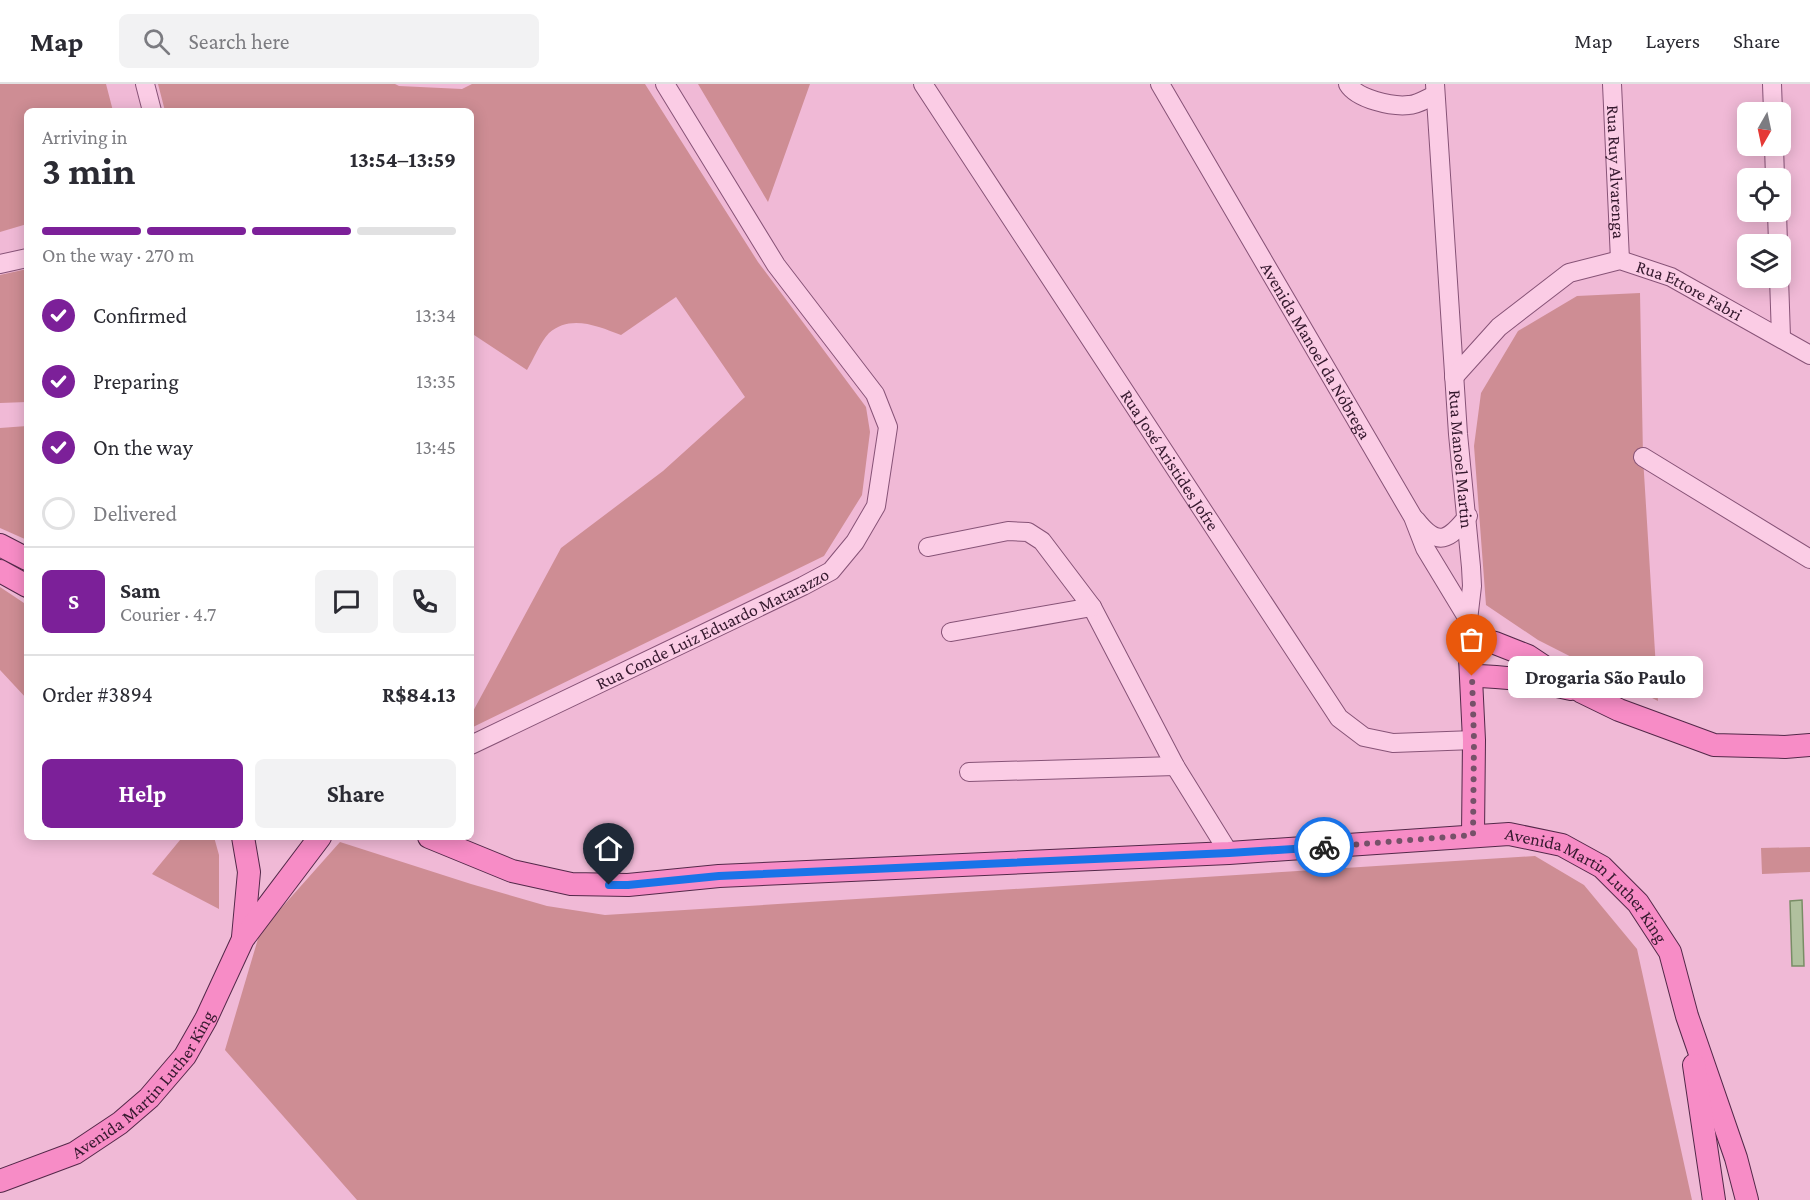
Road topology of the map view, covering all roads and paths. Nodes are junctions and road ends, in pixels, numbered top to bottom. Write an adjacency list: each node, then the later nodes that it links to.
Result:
1 (145, 84): 10 (street)
2 (665, 84): 33 (street, Rua Conde Luiz Eduardo Matarazzo)
3 (1160, 84): 20 (street, Avenida Manoel da Nóbrega)
4 (1348, 84): 8 (street)
5 (1612, 84): 12 (street, Rua Ruy Alvarenga)
6 (1772, 84): 9 (street)
7 (932, 88): 32 (street, Rua José Aristides Jofre)
8 (1435, 90): 17 (street, Rua Manoel Martin)
9 (1773, 102)
10 (151, 108)
11 (24, 259): 13 (street)
12 (1620, 260): 15 (street, Rua Ettore Fabri); 17 (street, Rua Ettore Fabri)
13 (0, 264)
14 (1779, 288): 15 (street)
15 (1781, 337): 16 (street, Rua Ettore Fabri)
16 (1810, 355)
17 (1454, 377): 19 (street, Rua Manoel Martin)
18 (1643, 458): 24 (street)
19 (1468, 516): 20 (street); 28 (street, Rua Manoel Martin)
20 (1413, 517): 28 (street, Avenida Manoel da Nóbrega)
21 (0, 545): 23 (main road)
22 (928, 547): 27 (street)
23 (24, 557)
24 (1810, 558)
25 (0, 571): 26 (main road)
26 (24, 584)
27 (1092, 607): 29 (street); 35 (street)
28 (1469, 628): 30 (main road, Rua Manoel Martin); 31 (main road)
29 (951, 632)
30 (1472, 676): 31 (main road); 32 (main road, Rua Manoel Martin)
31 (1582, 692): 34 (main road)
32 (1474, 740): 37 (main road, Rua Manoel Martin)
33 (474, 743)
34 (1810, 745)
35 (1175, 766): 36 (street); 41 (street)
36 (969, 772)
37 (1473, 835): 41 (main road, Avenida Martin Luther King); 45 (main road, Avenida Martin Luther King)
38 (244, 840): 42 (main road, Avenida Martin Luther King)
39 (318, 840): 43 (main road, Avenida Martin Luther King)
40 (436, 840): 41 (main road, Avenida Martin Luther King)
41 (1229, 853)
42 (249, 872): 43 (main road); 44 (main road, Avenida Martin Luther King)
43 (284, 886): 44 (main road, Avenida Martin Luther King)
44 (243, 939): 46 (main road, Avenida Martin Luther King)
45 (1687, 1016): 47 (main road, Avenida Martin Luther King); 48 (main road, Avenida Martin Luther King)
46 (0, 1181)
47 (1713, 1200)
48 (1747, 1200)

